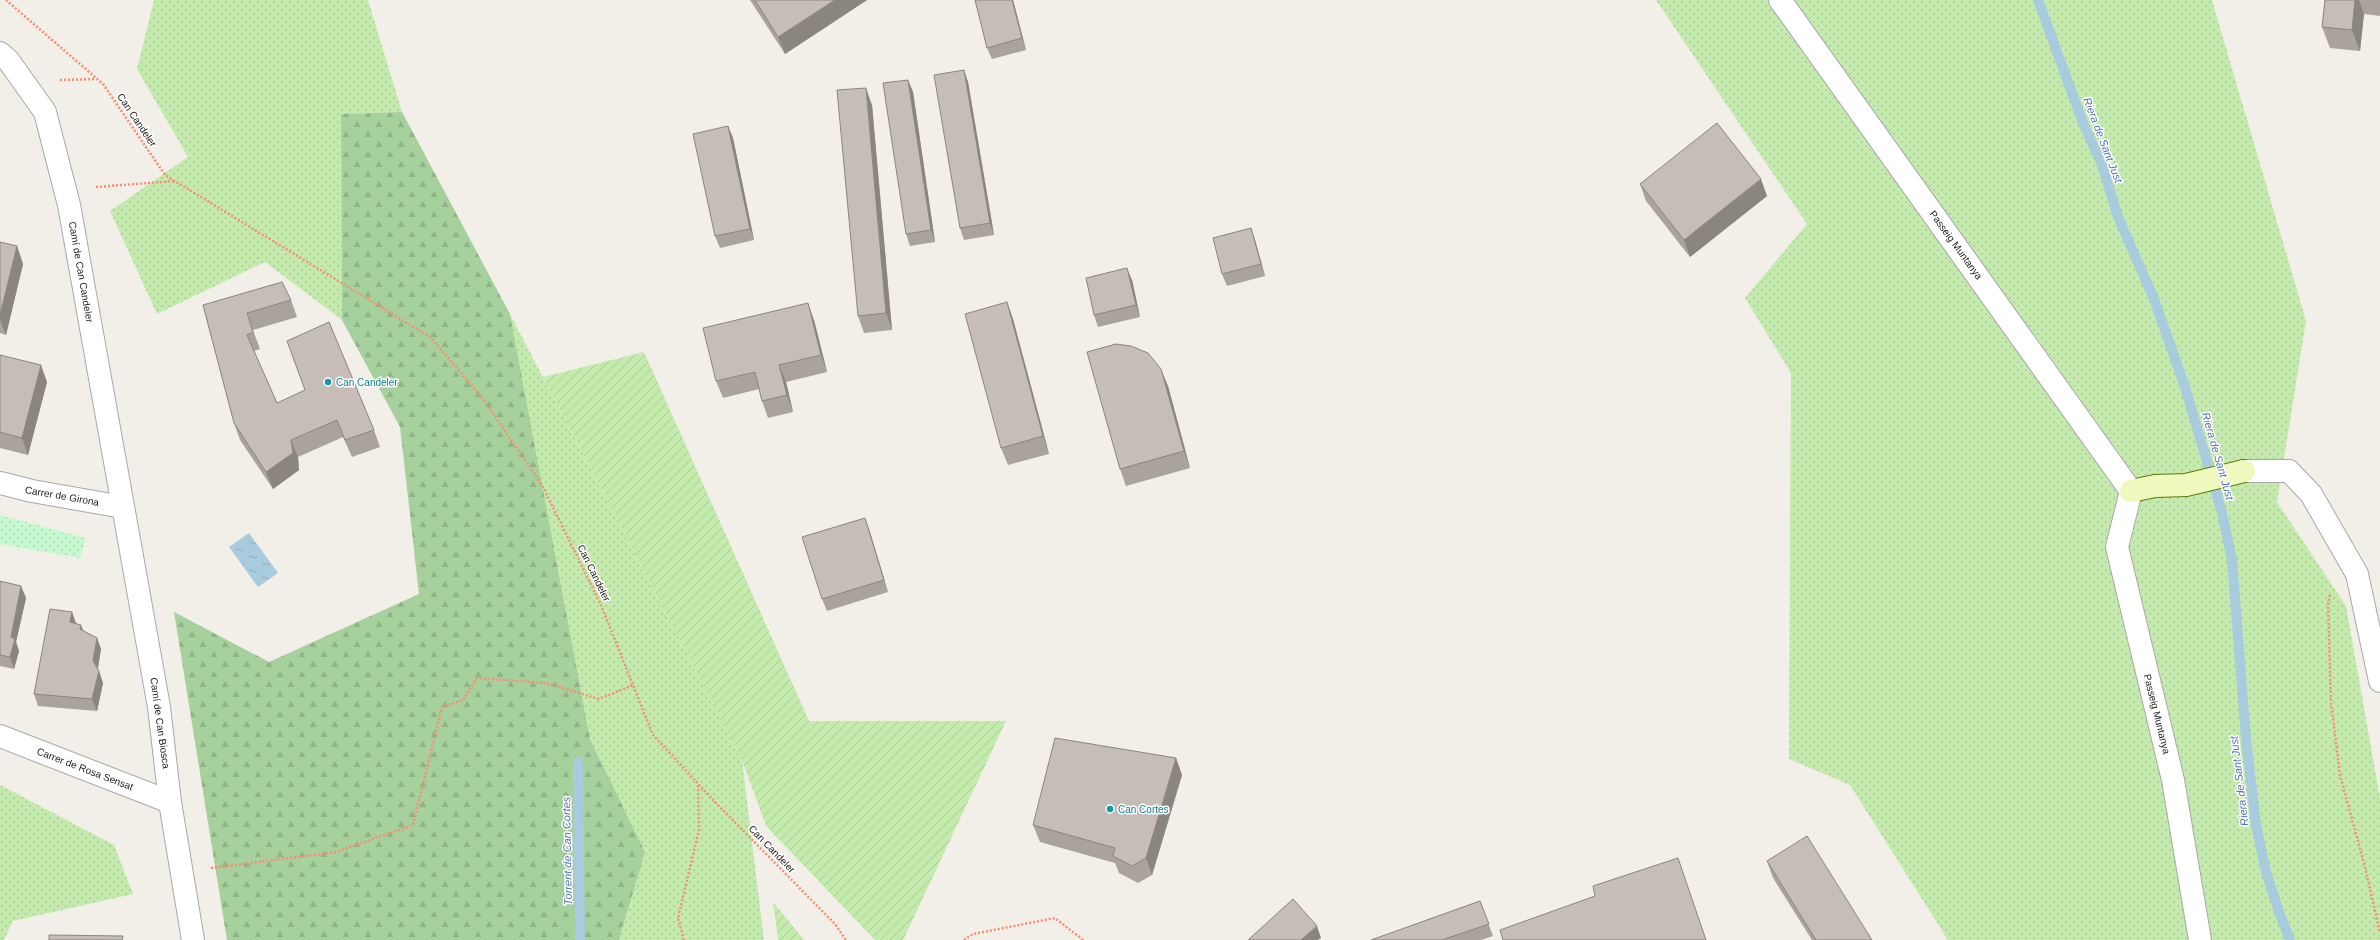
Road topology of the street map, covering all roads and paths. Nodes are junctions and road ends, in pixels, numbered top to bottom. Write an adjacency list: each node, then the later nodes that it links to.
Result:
1 (6, 0): 4 (path, Can Candeler)
2 (1780, 0): 7 (street, Passeig Muntanya)
3 (0, 53): 5 (street, Camí de Can Candeler)
4 (174, 181): 5 (path); 11 (path, Can Candeler)
5 (69, 206): 8 (street, Camí de Can Candeler)
6 (0, 483): 8 (street, Carrer de Girona)
7 (2131, 491): 9 (street); 22 (street, Passeig Muntanya)
8 (123, 507): 14 (street, Camí de Can Biosca)
9 (2347, 557): 10 (street); 16 (path)
10 (2380, 681)
11 (633, 685): 13 (path, Can Candeler); 15 (path)
12 (0, 736): 14 (street, Carrer de Rosa Sensat)
13 (698, 785): 18 (path); 19 (path, Can Candeler)
14 (170, 802): 15 (street, Camí de Can Biosca)
15 (181, 870): 17 (street, Camí de Can Biosca)
16 (2380, 933)
17 (193, 940)
18 (684, 940)
19 (846, 940)
20 (964, 940): 21 (path)
21 (1083, 940)
22 (2200, 940)

